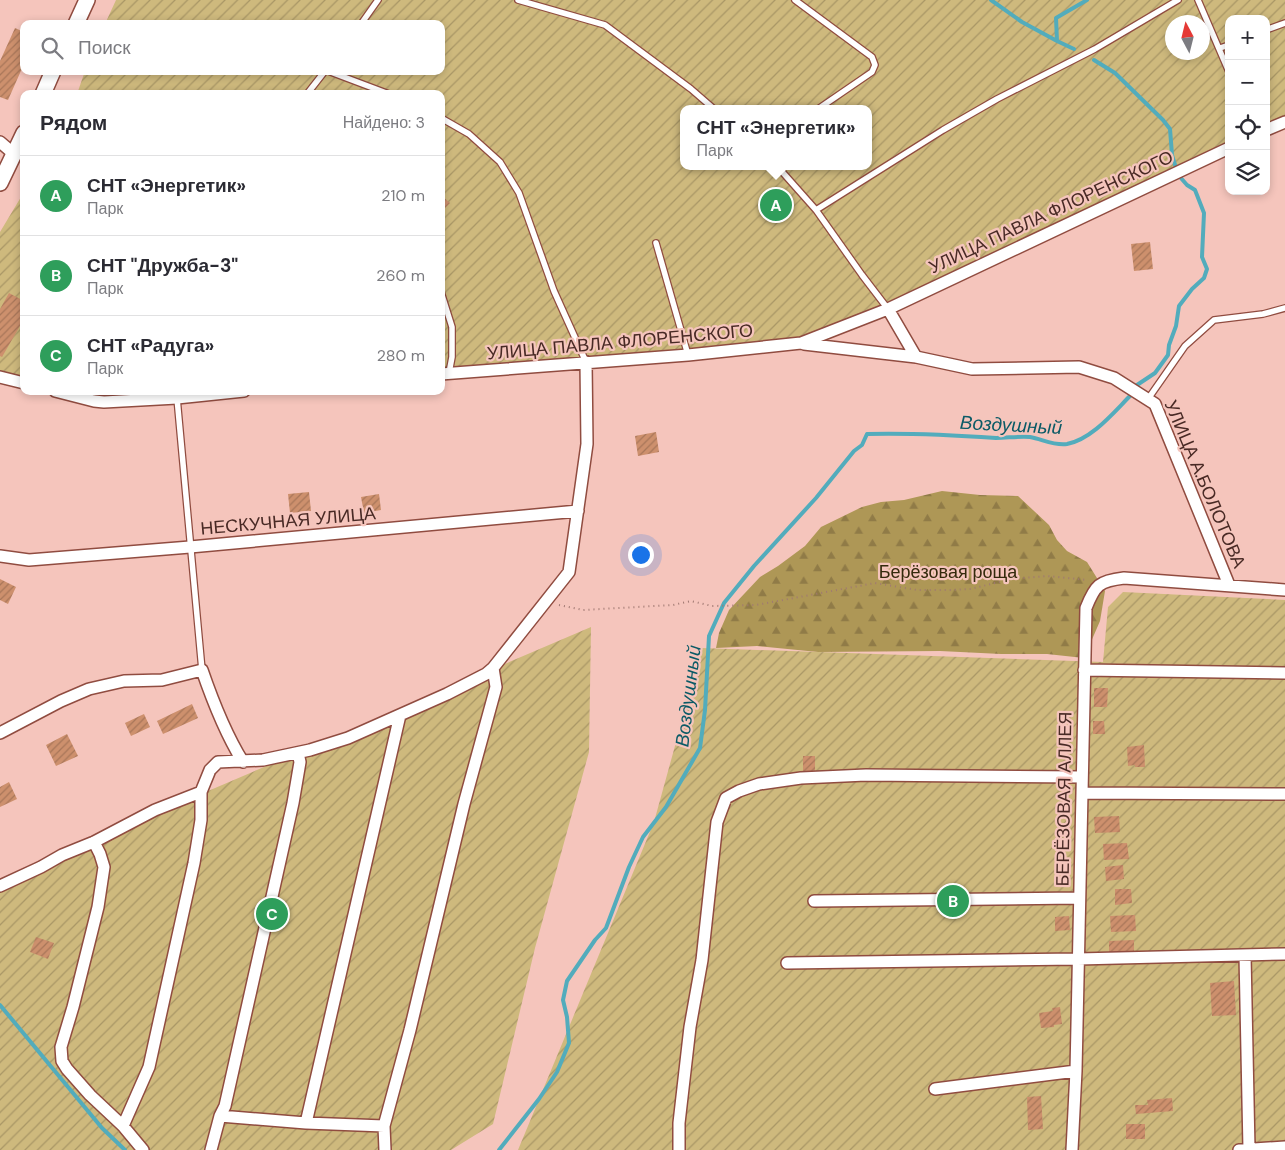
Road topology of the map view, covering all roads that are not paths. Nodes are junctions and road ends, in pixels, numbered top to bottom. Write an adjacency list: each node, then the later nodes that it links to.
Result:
1 (87, 0): 7 (street)
2 (378, 0): 8 (lane)
3 (518, 0): 20 (lane)
4 (795, 0): 21 (lane)
5 (1178, 0): 31 (lane)
6 (1198, 0): 12 (lane)
7 (78, 20)
8 (363, 20)
9 (1285, 23): 10 (lane)
10 (1270, 29)
11 (1225, 46): 12 (lane)
12 (1220, 48): 13 (lane)
13 (1225, 61)
14 (51, 75): 17 (street)
15 (324, 75): 18 (lane)
16 (338, 75): 19 (lane)
17 (45, 90)
18 (310, 90)
19 (378, 90)
20 (709, 105)
21 (824, 105)
22 (445, 120): 39 (lane)
23 (1285, 122): 24 (street)
24 (1270, 128)
25 (20, 141): 28 (street)
26 (0, 142): 28 (street)
27 (1225, 150): 35 (street, УЛИЦА ПАВЛА ФЛОРЕНСКОГО)
28 (14, 154): 30 (street)
29 (781, 170): 31 (lane)
30 (0, 183)
31 (816, 210): 35 (lane)
32 (656, 243): 37 (lane)
33 (445, 305): 40 (lane)
34 (1285, 308): 46 (lane)
35 (888, 309): 36 (street, УЛИЦА ПАВЛА ФЛОРЕНСКОГО); 38 (street)
36 (801, 343): 37 (street, УЛИЦА ПАВЛА ФЛОРЕНСКОГО); 38 (street, УЛИЦА ПАВЛА ФЛОРЕНСКОГО)
37 (688, 355): 39 (street, УЛИЦА ПАВЛА ФЛОРЕНСКОГО)
38 (916, 357): 46 (street, УЛИЦА А.БОЛОТОВА)
39 (586, 362): 40 (street, УЛИЦА ПАВЛА ФЛОРЕНСКОГО); 47 (street)
40 (445, 374)
41 (0, 377): 42 (street)
42 (20, 382)
43 (71, 395): 45 (street)
44 (206, 395): 45 (street)
45 (177, 398): 48 (lane)
46 (1148, 399): 50 (street, УЛИЦА А.БОЛОТОВА)
47 (578, 511): 48 (street, НЕСКУЧНАЯ УЛИЦА); 52 (street)
48 (190, 547): 49 (street, НЕСКУЧНАЯ УЛИЦА); 53 (lane)
49 (0, 556)
50 (1229, 585): 51 (street); 54 (street, БЕРЁЗОВАЯ АЛЛЕЯ)
51 (1285, 590)
52 (493, 668): 56 (street); 77 (street)
53 (202, 670): 57 (street); 59 (street)
54 (1084, 670): 55 (street); 60 (street, БЕРЁЗОВАЯ АЛЛЕЯ)
55 (1285, 673)
56 (400, 715): 58 (street); 75 (street)
57 (0, 733)
58 (298, 753): 59 (street); 74 (street)
59 (243, 762): 61 (street)
60 (1082, 778): 62 (street, БЕРЁЗОВАЯ АЛЛЕЯ); 82 (street)
61 (201, 792): 64 (street); 76 (street)
62 (1082, 793): 63 (street); 66 (street, БЕРЁЗОВАЯ АЛЛЕЯ)
63 (1285, 794)
64 (94, 842): 65 (street); 76 (street)
65 (0, 886)
66 (1080, 898): 67 (street); 70 (street, БЕРЁЗОВАЯ АЛЛЕЯ)
67 (814, 901)
68 (1285, 954): 69 (street)
69 (1245, 956): 70 (street); 84 (street)
70 (1078, 960): 71 (street); 72 (street, БЕРЁЗОВАЯ АЛЛЕЯ)
71 (786, 963)
72 (1076, 1071): 73 (street); 83 (street, БЕРЁЗОВАЯ АЛЛЕЯ)
73 (936, 1089)
74 (220, 1116): 75 (street); 80 (street)
75 (306, 1123): 77 (street)
76 (122, 1126): 79 (street)
77 (384, 1126): 81 (street)
78 (1282, 1148): 84 (street)
79 (143, 1150)
80 (211, 1150)
81 (385, 1150)
82 (679, 1150)
83 (1072, 1150)
84 (1244, 1150)

